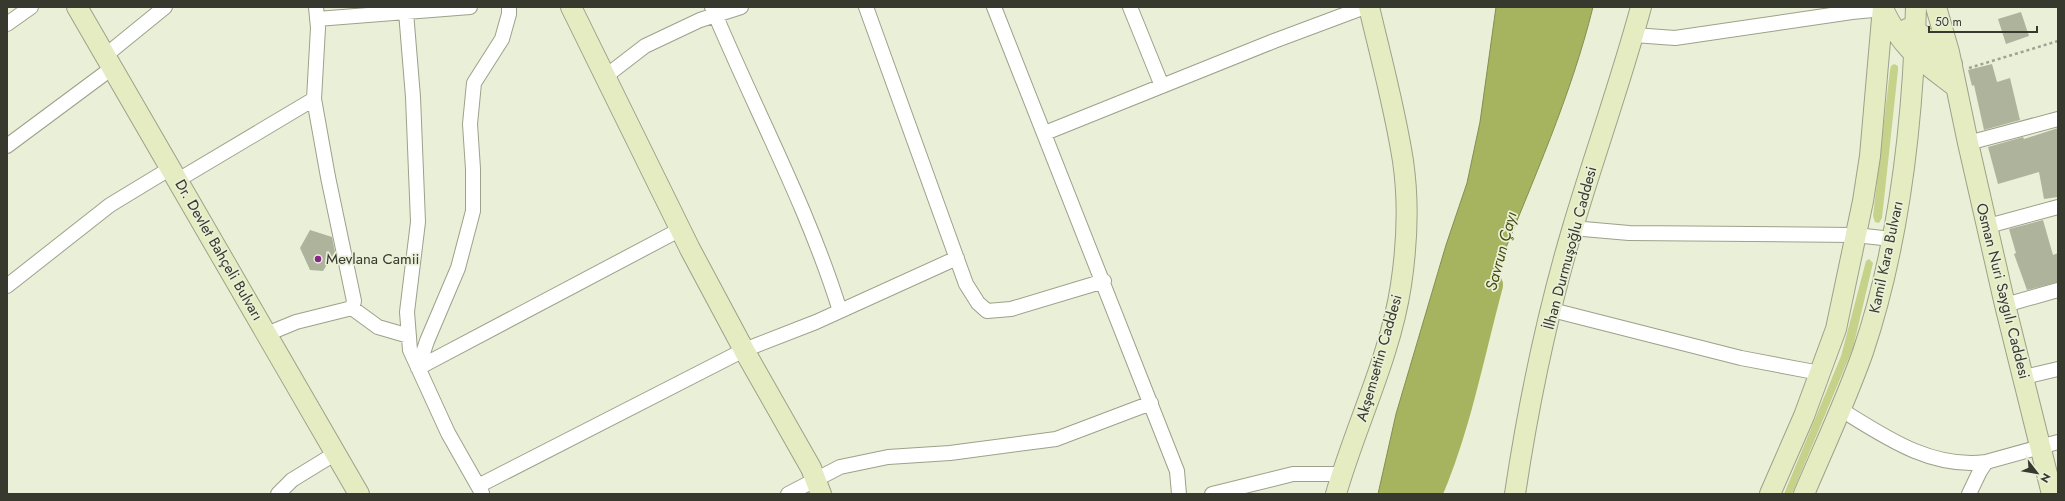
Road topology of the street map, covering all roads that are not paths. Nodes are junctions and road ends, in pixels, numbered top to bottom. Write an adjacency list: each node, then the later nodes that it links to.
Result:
1 (31, 7): 20 (street)
2 (77, 7): 26 (street, Dr. Devlet Bahçeli Bulvarı)
3 (165, 7): 26 (street)
4 (470, 7): 18 (street)
5 (509, 7): 53 (street)
6 (571, 7): 28 (street)
7 (740, 7): 17 (street)
8 (866, 7): 42 (street)
9 (994, 7): 32 (street)
10 (1130, 7): 29 (street)
11 (1365, 7): 29 (street)
12 (1369, 7): 62 (street, Akşemsettin Caddesi)
13 (1641, 7): 23 (street, İlhan Durmuşoğlu Caddesi)
14 (1916, 7): 22 (street, Kamil Kara Bulvarı)
15 (1936, 7): 27 (street, Osman Nuri Saygılı Caddesi)
16 (1883, 8): 21 (street); 23 (street); 25 (street)
17 (714, 11): 28 (street); 49 (street)
18 (406, 12): 19 (street); 51 (street)
19 (317, 13): 30 (street)
20 (7, 24)
21 (1894, 31): 22 (street); 24 (street); 25 (street)
22 (1916, 31): 24 (street, Kamil Kara Bulvarı); 27 (street)
23 (1634, 35): 38 (street, İlhan Durmuşoğlu Caddesi)
24 (1915, 56): 27 (street); 41 (street, Kamil Kara Bulvarı)
25 (1880, 58): 40 (street)
26 (109, 62): 34 (street); 35 (street, Dr. Devlet Bahçeli Bulvarı)
27 (1954, 75): 33 (street, Osman Nuri Saygılı Caddesi)
28 (606, 76): 39 (street)
29 (1162, 86): 32 (street)
30 (314, 99): 35 (street); 47 (street)
31 (2058, 119): 33 (street)
32 (1045, 133): 43 (street)
33 (1968, 143): 37 (street, Osman Nuri Saygılı Caddesi)
34 (7, 146)
35 (174, 174): 44 (street); 50 (street, Dr. Devlet Bahçeli Bulvarı)
36 (2058, 207): 37 (street)
37 (1988, 226): 46 (street, Osman Nuri Saygılı Caddesi)
38 (1572, 228): 40 (street); 48 (street, İlhan Durmuşoğlu Caddesi)
39 (681, 229): 52 (street); 53 (street)
40 (1855, 235): 41 (street); 55 (street)
41 (1892, 239): 58 (street, Kamil Kara Bulvarı)
42 (957, 258): 43 (street); 49 (street)
43 (1104, 281): 57 (street)
44 (7, 286)
45 (2058, 290): 46 (street)
46 (2005, 304): 56 (street, Osman Nuri Saygılı Caddesi)
47 (352, 308): 50 (street); 51 (street)
48 (1552, 310): 55 (street); 71 (street, İlhan Durmuşoğlu Caddesi)
49 (840, 311): 52 (street)
50 (267, 334): 60 (street, Dr. Devlet Bahçeli Bulvarı)
51 (409, 336): 53 (street)
52 (744, 350): 63 (street); 64 (street)
53 (418, 368): 64 (street)
54 (2058, 369): 56 (street)
55 (1820, 373): 72 (street)
56 (2024, 377): 59 (street, Osman Nuri Saygılı Caddesi)
57 (1152, 403): 63 (street); 68 (street)
58 (1840, 409): 61 (street); 73 (street, Kamil Kara Bulvarı)
59 (2049, 445): 61 (street); 75 (street, Osman Nuri Saygılı Caddesi)
60 (336, 453): 65 (street); 66 (street, Dr. Devlet Bahçeli Bulvarı)
61 (1986, 462): 74 (street)
62 (1342, 474): 69 (street); 70 (street, Akşemsettin Caddesi)
63 (819, 487): 67 (street)
64 (480, 490)
65 (278, 494)
66 (359, 494)
67 (788, 494)
68 (1179, 494)
69 (1212, 494)
70 (1336, 494)
71 (1515, 494)
72 (1770, 494)
73 (1804, 494)
74 (1969, 494)
75 (2052, 494)

